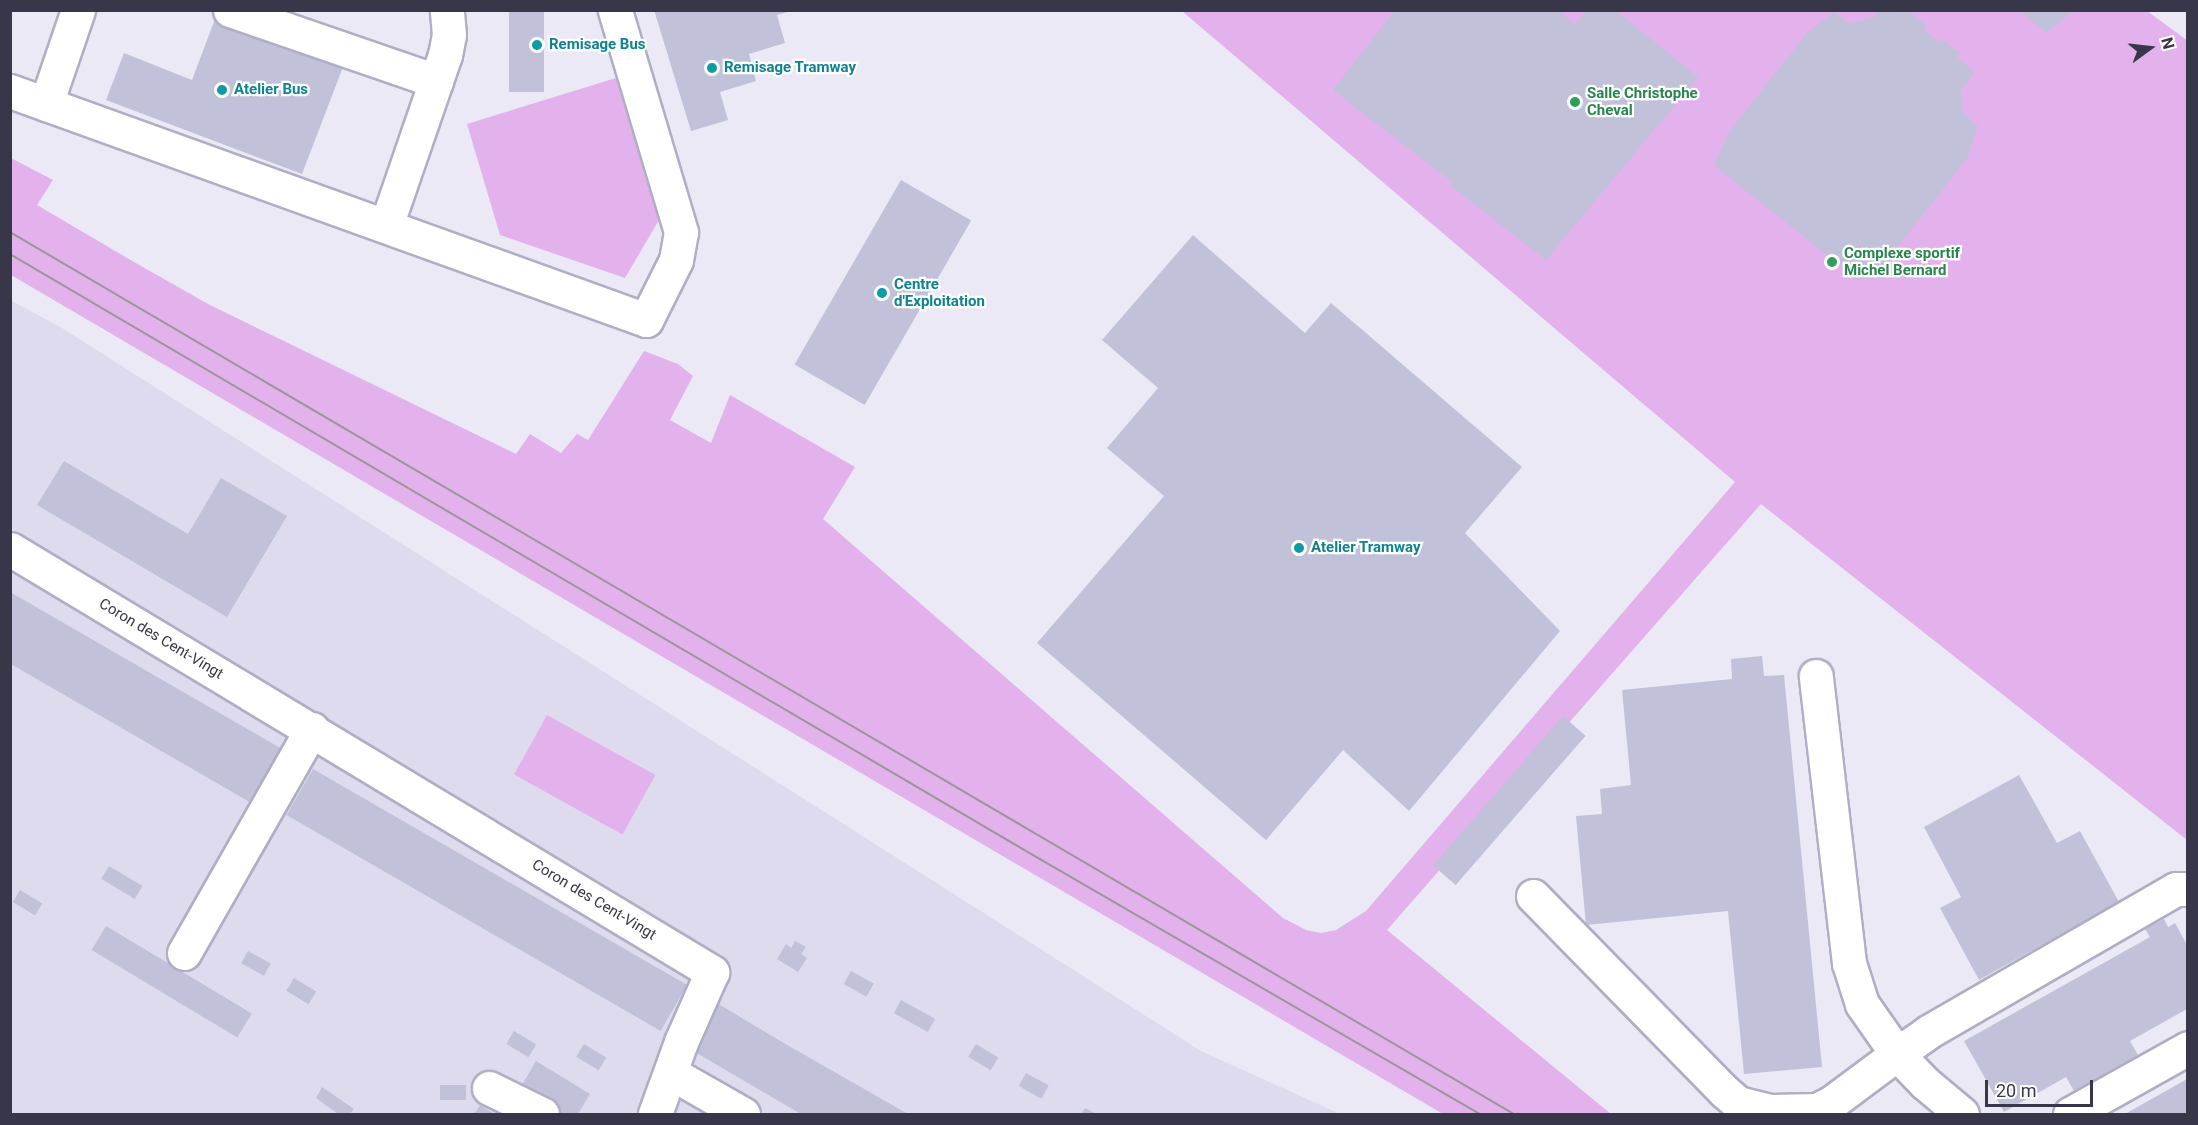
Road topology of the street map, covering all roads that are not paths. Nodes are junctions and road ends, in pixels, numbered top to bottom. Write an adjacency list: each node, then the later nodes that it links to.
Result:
1 (78, 10): 7 (street)
2 (230, 10): 5 (street)
3 (447, 10): 5 (street)
4 (615, 10): 8 (street)
5 (436, 81): 8 (street)
6 (10, 91): 7 (street)
7 (46, 104): 8 (street)
8 (386, 226)
9 (10, 549): 11 (street, Coron des Cent-Vingt)
10 (1816, 676): 16 (street)
11 (312, 729): 14 (street); 17 (street, Coron des Cent-Vingt)
12 (2187, 889): 16 (street)
13 (1533, 896): 16 (street)
14 (184, 953)
15 (2187, 1048): 23 (street)
16 (1897, 1054): 22 (street)
17 (671, 1073): 20 (street); 21 (street)
18 (489, 1088): 19 (street)
19 (542, 1114)
20 (656, 1114)
21 (743, 1114)
22 (1962, 1114)
23 (2070, 1114)

